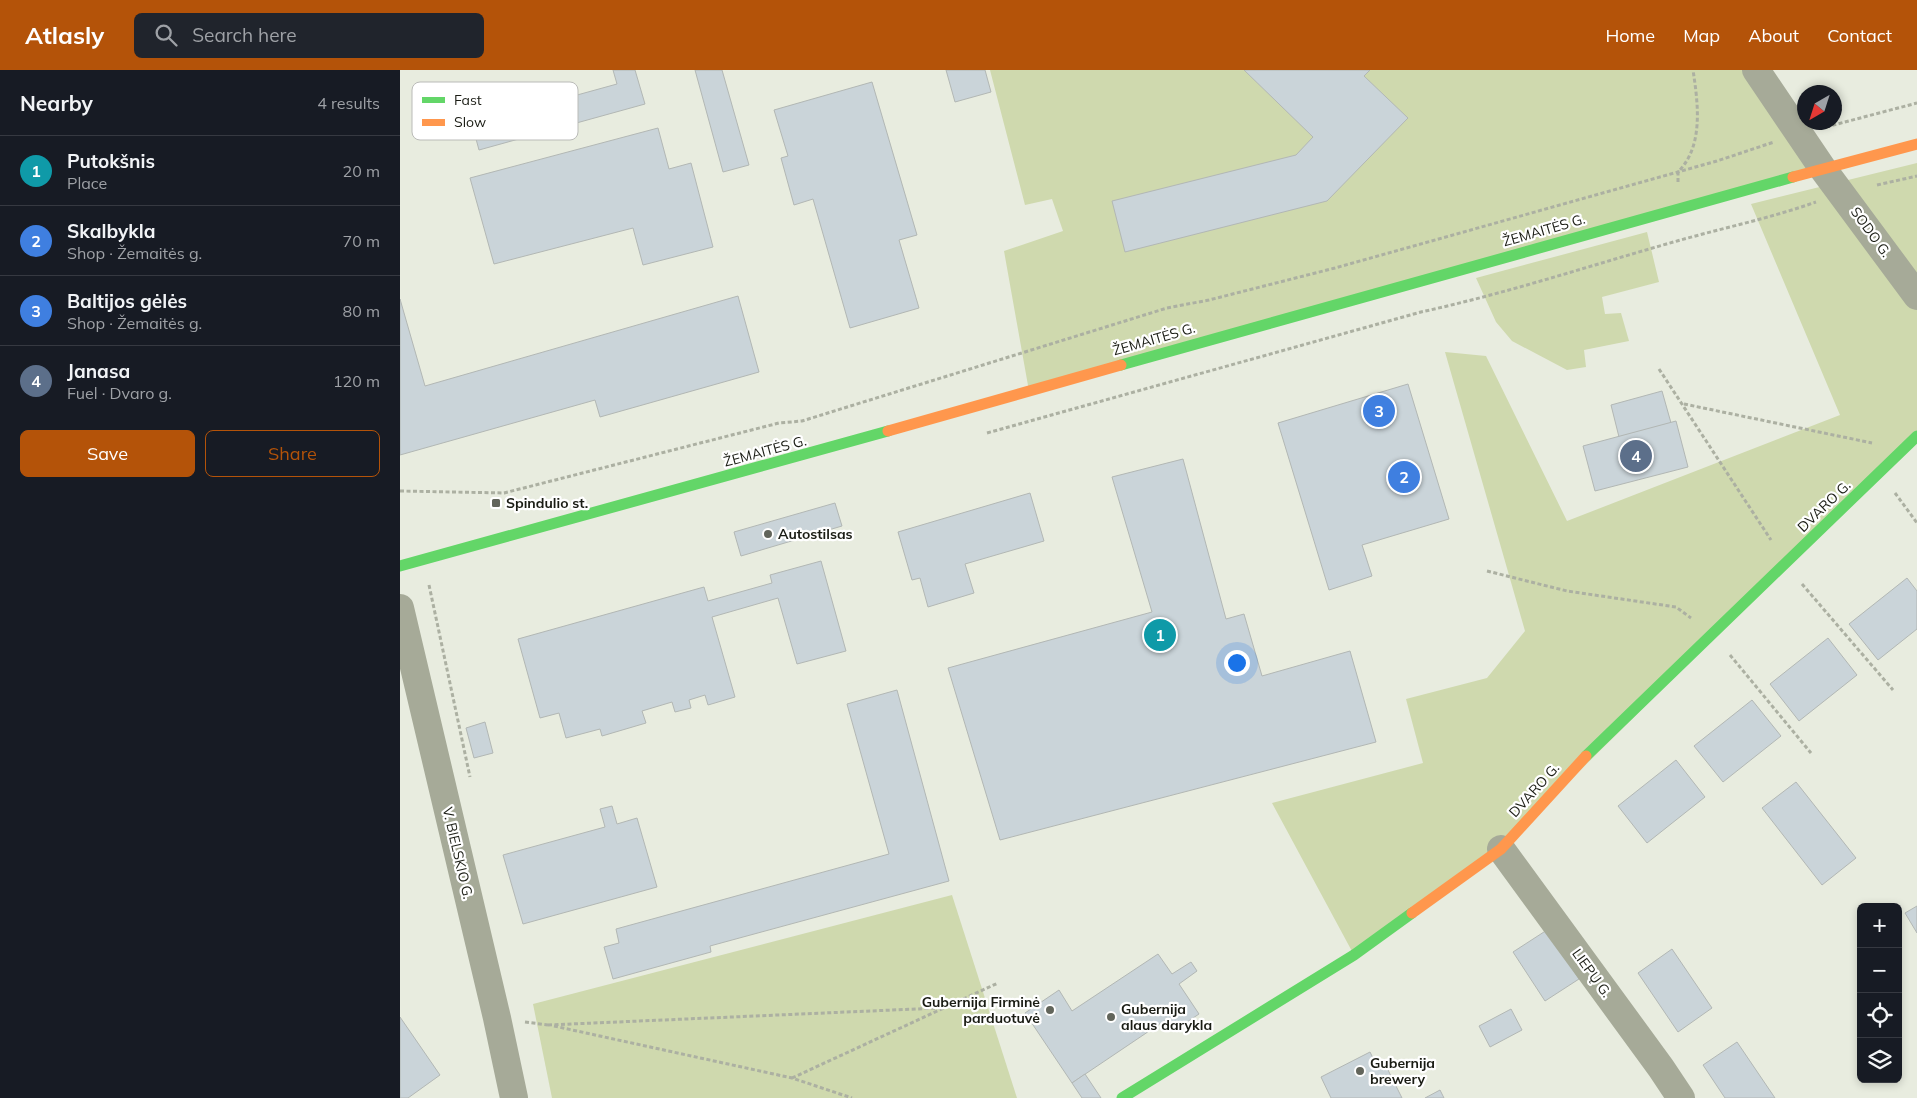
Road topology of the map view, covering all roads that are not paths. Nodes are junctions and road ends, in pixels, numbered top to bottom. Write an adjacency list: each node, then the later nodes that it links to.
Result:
1 (1756, 70): 3 (street, SODO G.)
2 (1917, 144): 3 (main road, ŽEMAITĖS G.)
3 (1823, 168): 4 (street, SODO G.); 6 (main road, ŽEMAITĖS G.)
4 (1917, 296)
5 (1917, 436): 8 (main road, DVARO G.)
6 (400, 566)
7 (400, 608): 9 (street, V. BIELSKIO G.)
8 (1501, 849): 10 (main road, DVARO G.); 11 (street, LIEPŲ G.)
9 (514, 1098)
10 (1122, 1098)
11 (1681, 1098)

